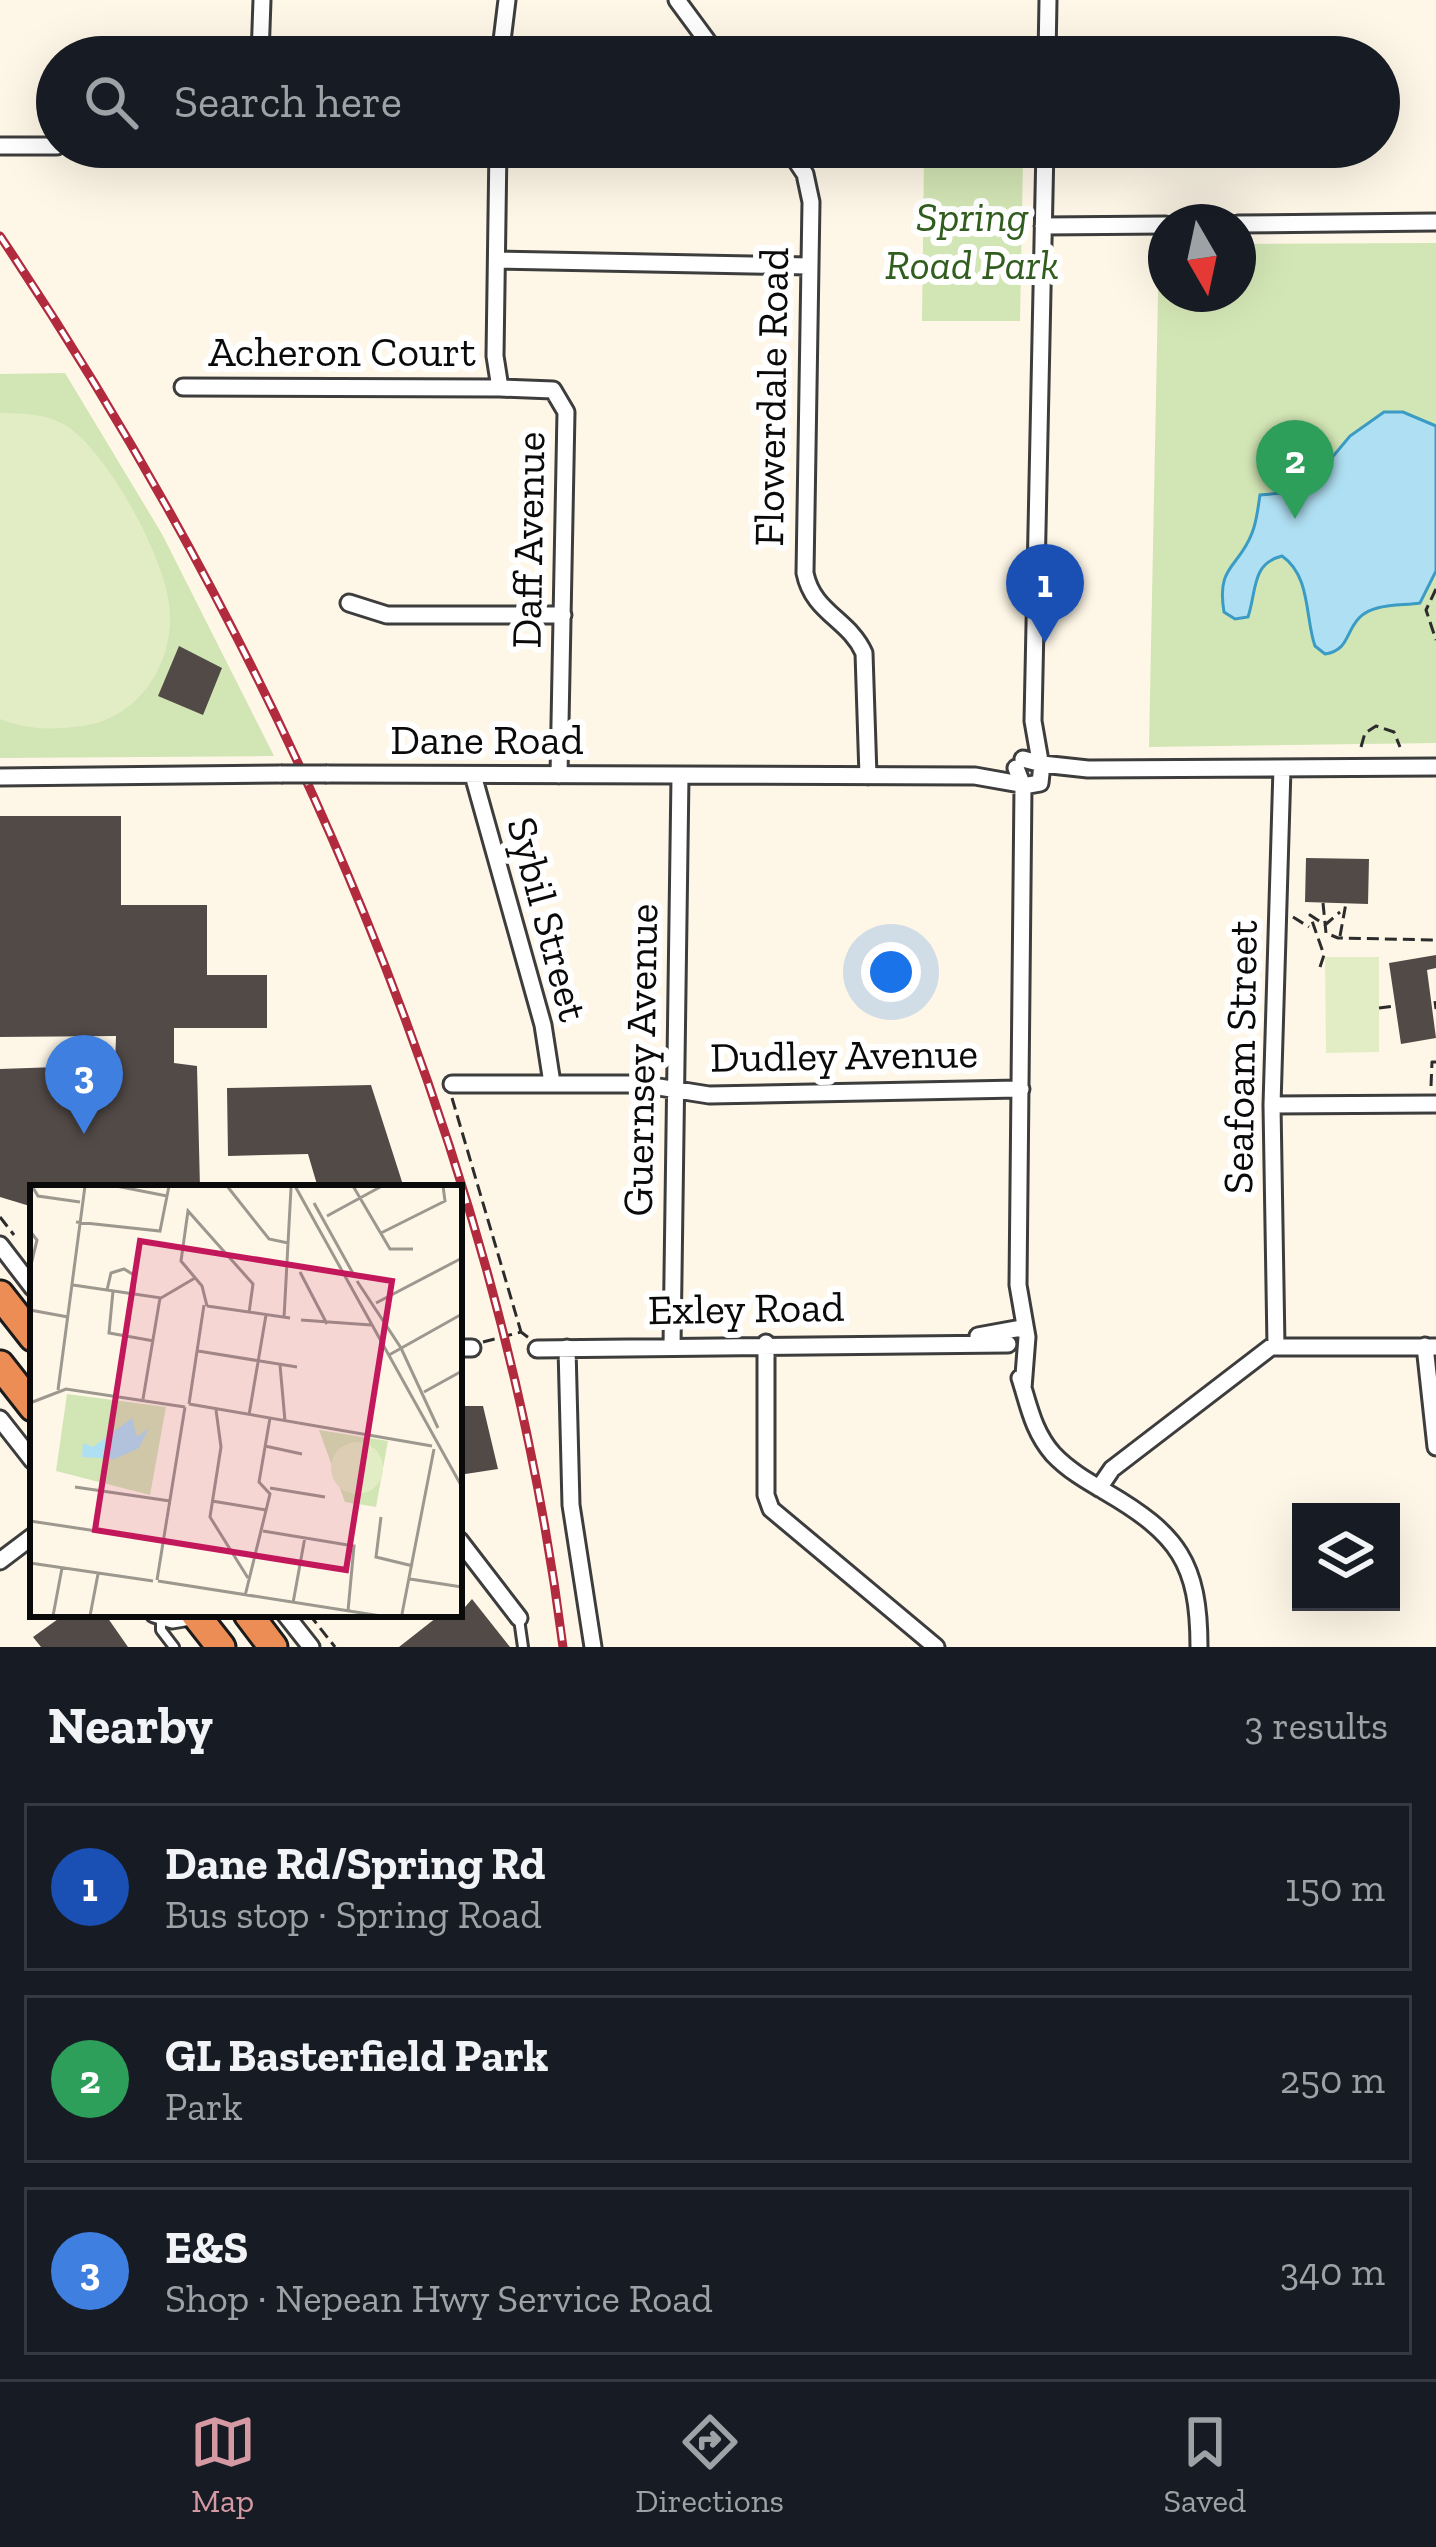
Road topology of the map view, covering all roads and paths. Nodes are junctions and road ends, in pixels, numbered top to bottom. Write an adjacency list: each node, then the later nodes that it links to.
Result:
1 (262, 0): 5 (street)
2 (507, 0): 6 (street)
3 (676, 0): 7 (street)
4 (1048, 0): 8 (street)
5 (261, 36)
6 (503, 36)
7 (703, 36)
8 (1047, 36)
9 (0, 146): 10 (street)
10 (36, 146)
11 (498, 168): 18 (street, Daff Avenue)
12 (798, 168): 19 (street, Flowerdale Road)
13 (1044, 168): 17 (street)
14 (1436, 222): 15 (street)
15 (1256, 224)
16 (1148, 225): 17 (street)
17 (1043, 226): 30 (street)
18 (498, 260): 19 (street); 21 (street, Daff Avenue)
19 (808, 266): 34 (street, Flowerdale Road)
20 (183, 386): 21 (street, Acheron Court)
21 (500, 388): 24 (street, Daff Avenue)
22 (1436, 589): 25 (path)
23 (349, 603): 24 (street)
24 (563, 615): 32 (street, Daff Avenue)
25 (1436, 640)
26 (1400, 747): 27 (path)
27 (1361, 748)
28 (1436, 767): 29 (street, Dane Road)
29 (1282, 769): 30 (street, Dane Road); 39 (street, Seafoam Street)
30 (1030, 773): 34 (street, Dane Road); 50 (street)
31 (473, 775): 32 (street, Dane Road); 35 (street, Dane Road, bridge); 48 (street, Sybil Street)
32 (559, 775): 33 (street, Dane Road)
33 (680, 776): 34 (street, Dane Road); 51 (street, Guernsey Avenue)
34 (868, 776)
35 (0, 777)
36 (1323, 903): 40 (path)
37 (1346, 904): 38 (path)
38 (1340, 912): 40 (path); 42 (path)
39 (1278, 919): 41 (path); 53 (street, Seafoam Street)
40 (1325, 925): 41 (path); 42 (path)
41 (1310, 929): 44 (path)
42 (1340, 938): 43 (path)
43 (1436, 940)
44 (1320, 967)
45 (1394, 1006): 46 (path)
46 (1379, 1008)
47 (1436, 1062): 52 (path)
48 (552, 1083): 49 (street, Dudley Avenue); 51 (street, Dudley Avenue)
49 (452, 1084): 57 (path)
50 (1021, 1089): 51 (street, Dudley Avenue); 59 (street)
51 (676, 1090): 61 (street, Guernsey Avenue)
52 (1434, 1096): 53 (street)
53 (1272, 1105): 62 (street, Seafoam Street)
54 (0, 1245): 55 (street)
55 (30, 1284)
56 (0, 1295): 58 (highway)
57 (521, 1332): 64 (path); 66 (path)
58 (30, 1333)
59 (1013, 1336): 60 (street, Exley Road); 72 (street)
60 (766, 1343): 61 (street, Exley Road); 89 (street)
61 (672, 1346): 65 (street, Exley Road)
62 (1276, 1346): 63 (street); 72 (street)
63 (1430, 1347): 70 (street)
64 (465, 1348)
65 (567, 1348): 66 (street, Exley Road); 88 (street)
66 (536, 1349)
67 (0, 1365): 68 (highway)
68 (30, 1403)
69 (0, 1419): 71 (street)
70 (1436, 1447)
71 (30, 1457)
72 (1099, 1488): 90 (street)
73 (30, 1538): 75 (street)
74 (462, 1544): 81 (street)
75 (0, 1561)
76 (158, 1617): 85 (lane)
77 (161, 1617): 82 (street)
78 (250, 1617): 84 (highway)
79 (287, 1617): 83 (street)
80 (311, 1617): 86 (path)
81 (519, 1618): 87 (lane)
82 (205, 1632)
83 (309, 1645): 84 (street)
84 (272, 1646)
85 (174, 1647)
86 (335, 1647)
87 (523, 1647)
88 (593, 1647)
89 (936, 1647)
90 (1198, 1647)

